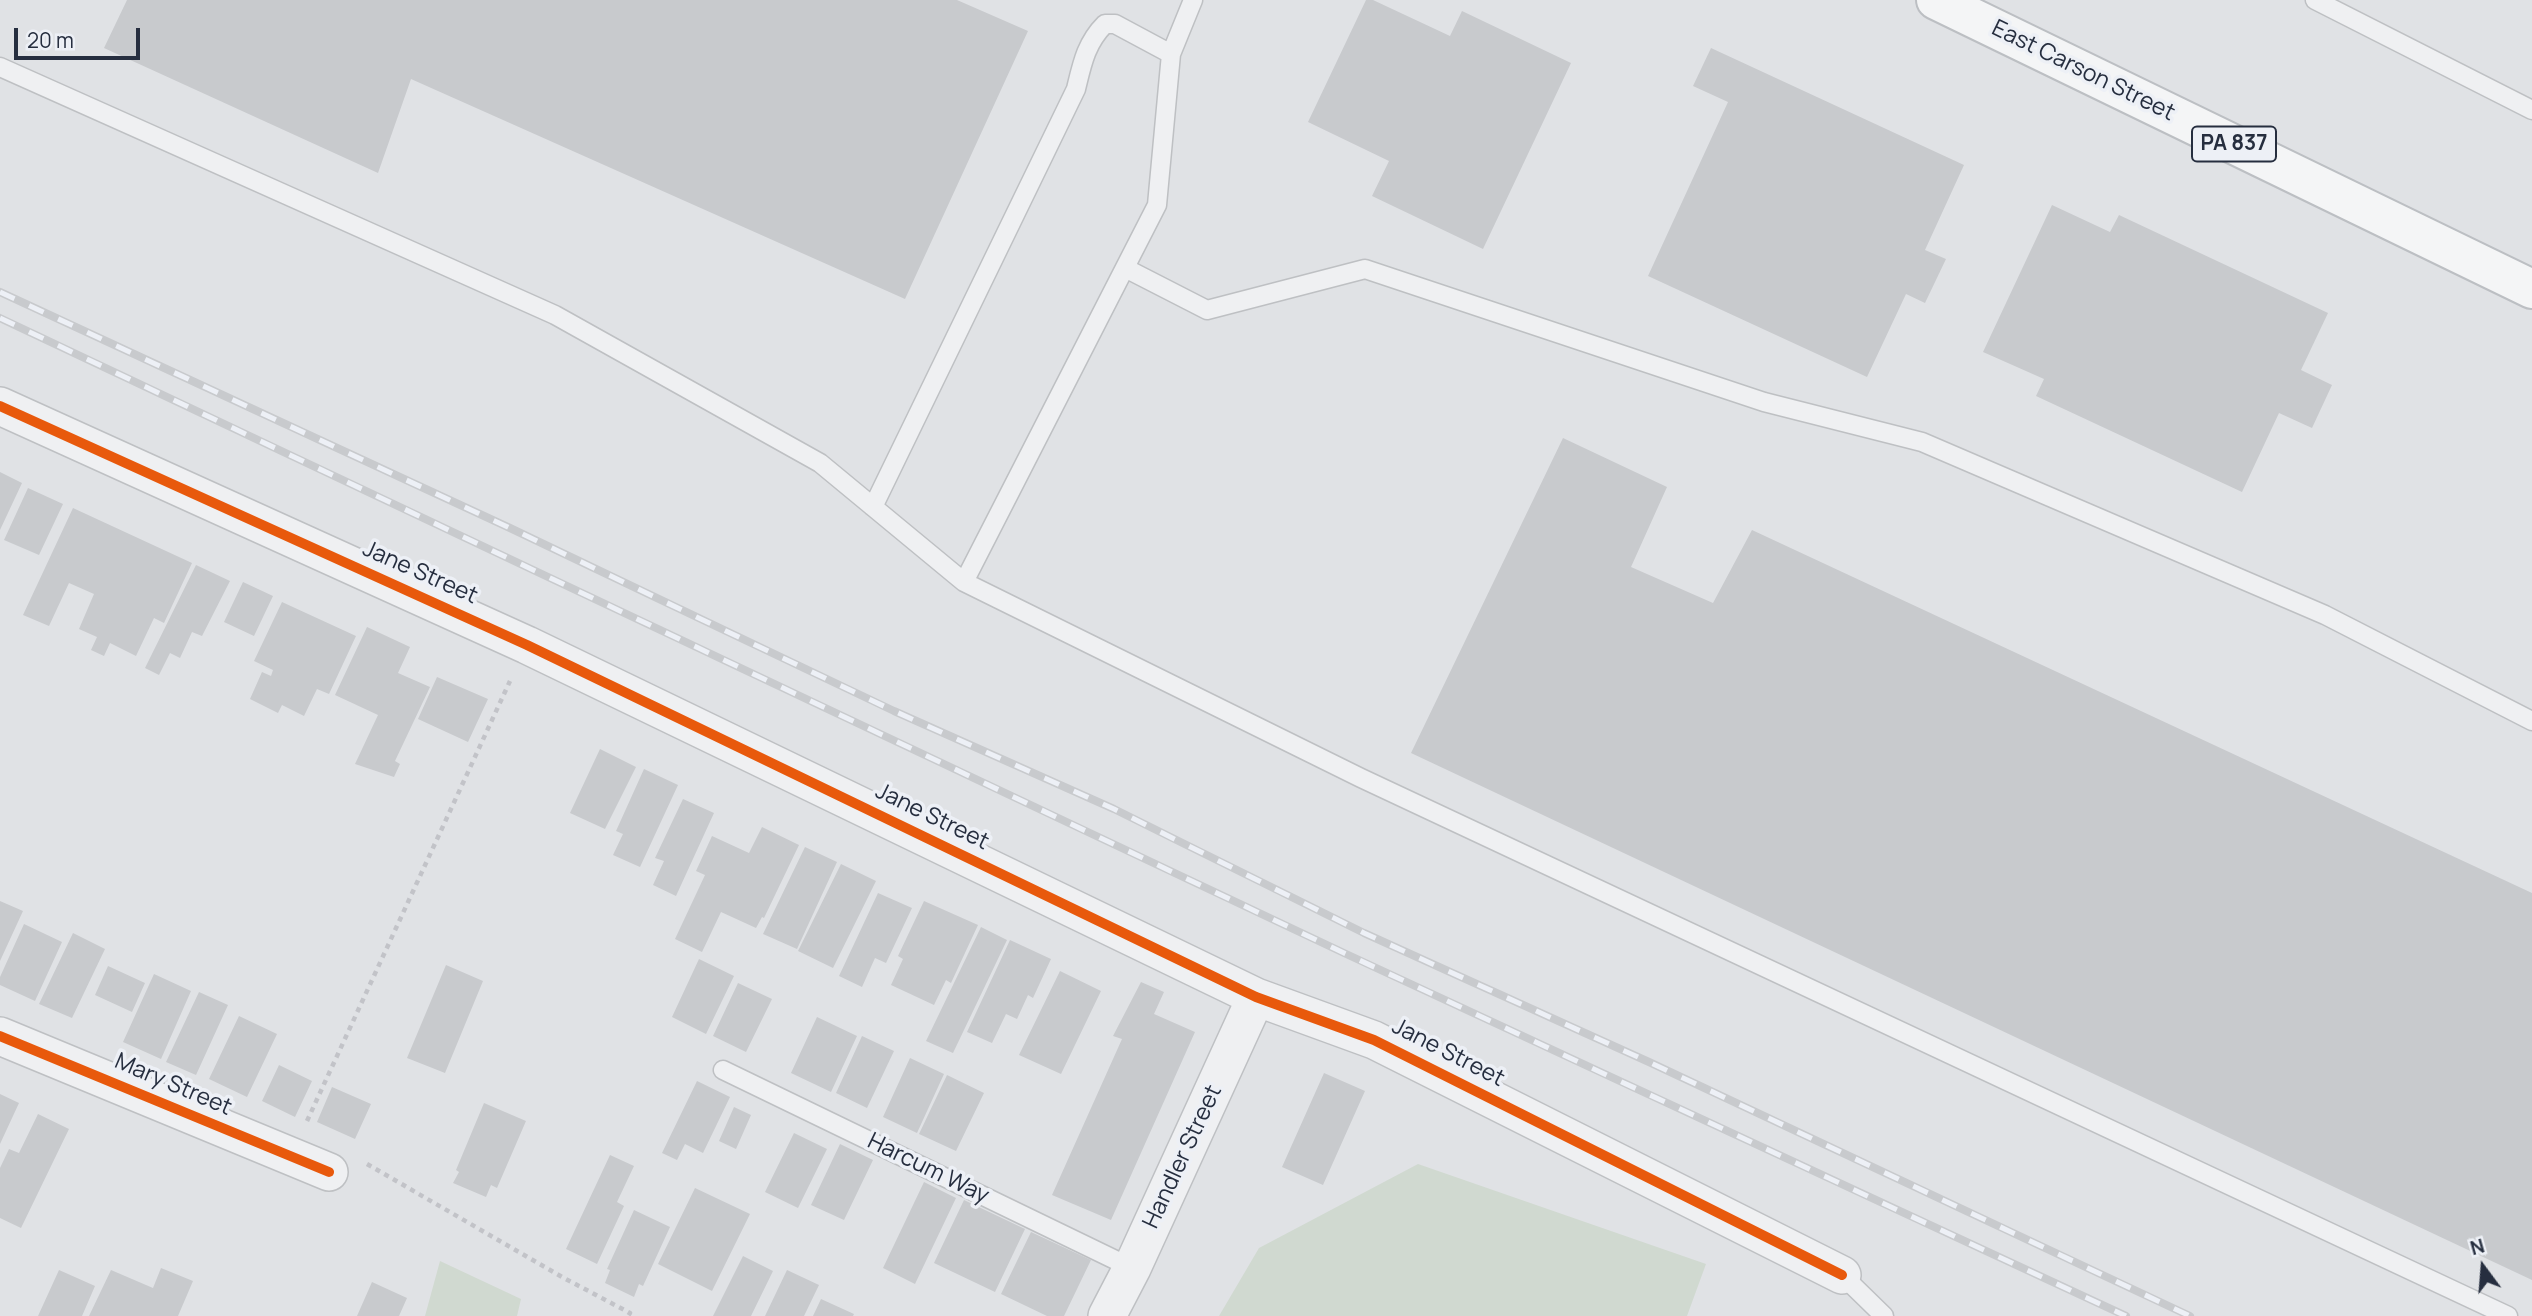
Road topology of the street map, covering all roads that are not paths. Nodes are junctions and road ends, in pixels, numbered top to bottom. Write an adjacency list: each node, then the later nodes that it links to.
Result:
1 (1193, 0): 4 (lane)
2 (1936, 0): 8 (main road, East Carson Street / PA 837)
3 (2315, 0): 6 (lane)
4 (1171, 54): 7 (lane); 10 (lane)
5 (0, 67): 10 (lane)
6 (2532, 110)
7 (1125, 268): 11 (lane); 12 (lane)
8 (2532, 289)
9 (0, 406): 13 (street, Jane Street)
10 (873, 507): 11 (lane)
11 (964, 582): 21 (lane)
12 (2532, 721)
13 (1256, 997): 17 (street, Handler Street); 18 (street, Jane Street)
14 (0, 1035): 16 (street, Mary Street)
15 (723, 1070): 17 (lane, Harcum Way)
16 (330, 1172)
17 (1132, 1268): 19 (street, Handler Street)
18 (1842, 1275): 20 (lane, Jane Street)
19 (1107, 1316)
20 (1884, 1316)
21 (2508, 1316)

